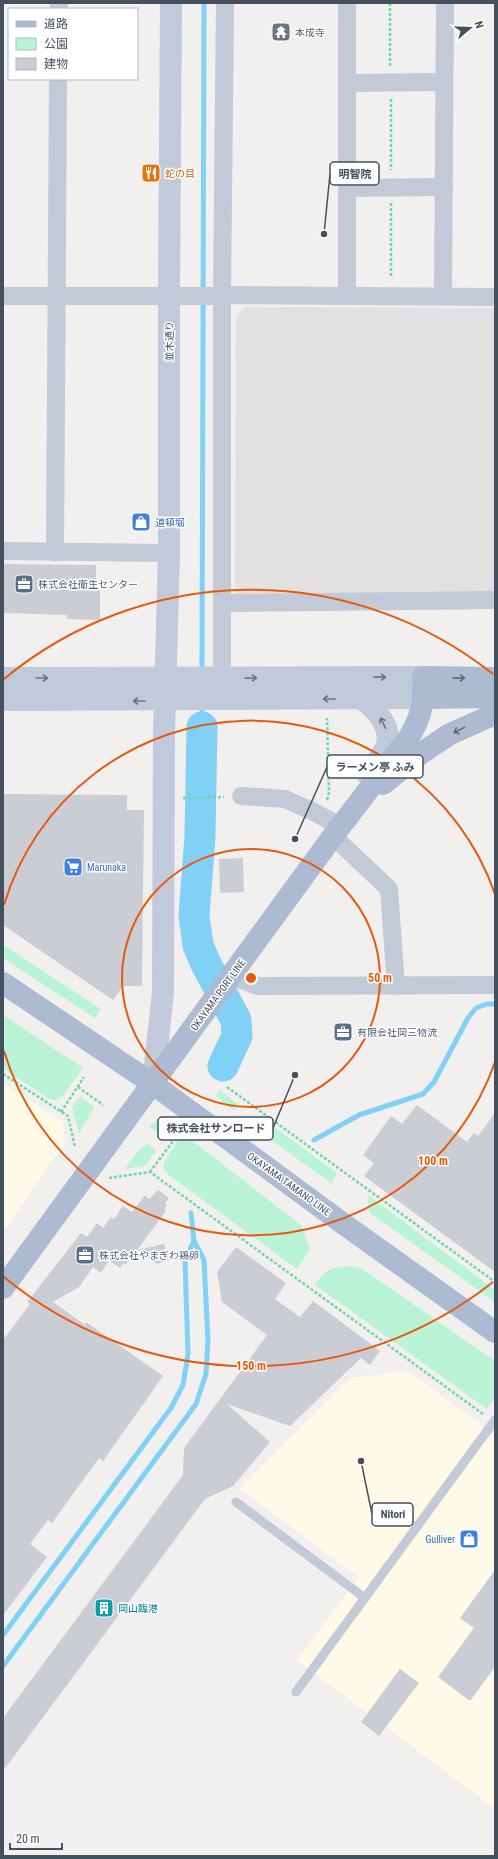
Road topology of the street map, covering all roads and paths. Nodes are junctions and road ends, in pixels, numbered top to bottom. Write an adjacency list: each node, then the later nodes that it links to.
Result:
1 (170, 3): 15 (street, 並木通り)
2 (226, 3): 16 (street)
3 (347, 3): 8 (street)
4 (390, 3): 9 (path)
5 (445, 3): 7 (street)
6 (58, 80): 14 (street)
7 (444, 82): 9 (street); 11 (street)
8 (347, 83): 9 (street); 12 (street)
9 (390, 83): 10 (path)
10 (391, 187): 11 (street); 12 (street); 18 (path)
11 (444, 187): 19 (street)
12 (347, 188): 17 (street)
13 (3, 296): 14 (street)
14 (57, 296): 15 (street); 22 (street)
15 (179, 296): 16 (street); 23 (street, 並木通り)
16 (217, 296): 17 (street); 25 (street)
17 (347, 296): 18 (street)
18 (391, 296): 19 (street)
19 (443, 296): 20 (street)
20 (495, 297)
21 (3, 551): 22 (street)
22 (55, 552): 23 (street)
23 (170, 553): 27 (street, 並木通り)
24 (495, 600): 25 (street)
25 (222, 603): 28 (street)
26 (3, 678): 27 (street, one-way to 27)
27 (166, 678): 28 (street); 34 (street, 並木通り)
28 (209, 678): 30 (street, one-way to 30)
29 (495, 678): 30 (main road, one-way to 29)
30 (424, 688): 31 (main road); 32 (street); 39 (main road, OKAYAMA PORT LINE)
31 (495, 697)
32 (362, 699): 34 (street, one-way to 34); 39 (street, one-way to 32)
33 (3, 700): 34 (street, one-way to 33)
34 (166, 701): 47 (street, 並木通り)
35 (495, 714): 39 (main road, one-way to 39)
36 (327, 717): 40 (path)
37 (234, 796): 38 (path); 40 (street)
38 (180, 798)
39 (354, 808): 40 (main road, OKAYAMA PORT LINE)
40 (332, 826): 41 (main road, OKAYAMA PORT LINE); 44 (street)
41 (231, 976): 44 (street); 47 (main road, OKAYAMA PORT LINE)
42 (3, 983): 47 (main road, OKAYAMA TAMANO LINE)
43 (495, 985): 44 (street)
44 (396, 986)
45 (3, 1074): 51 (path)
46 (84, 1077): 48 (path)
47 (153, 1084): 57 (main road, OKAYAMA PORT LINE); 58 (main road, OKAYAMA TAMANO LINE)
48 (78, 1087): 50 (path); 51 (path)
49 (227, 1087): 56 (path)
50 (104, 1105)
51 (61, 1112): 53 (path)
52 (178, 1134): 54 (path)
53 (75, 1147)
54 (150, 1172): 55 (path); 59 (path)
55 (109, 1178)
56 (495, 1282)
57 (3, 1288)
58 (495, 1332)
59 (494, 1421): 61 (lane)
60 (236, 1502): 61 (lane)
61 (365, 1598): 62 (lane)
62 (296, 1692)

